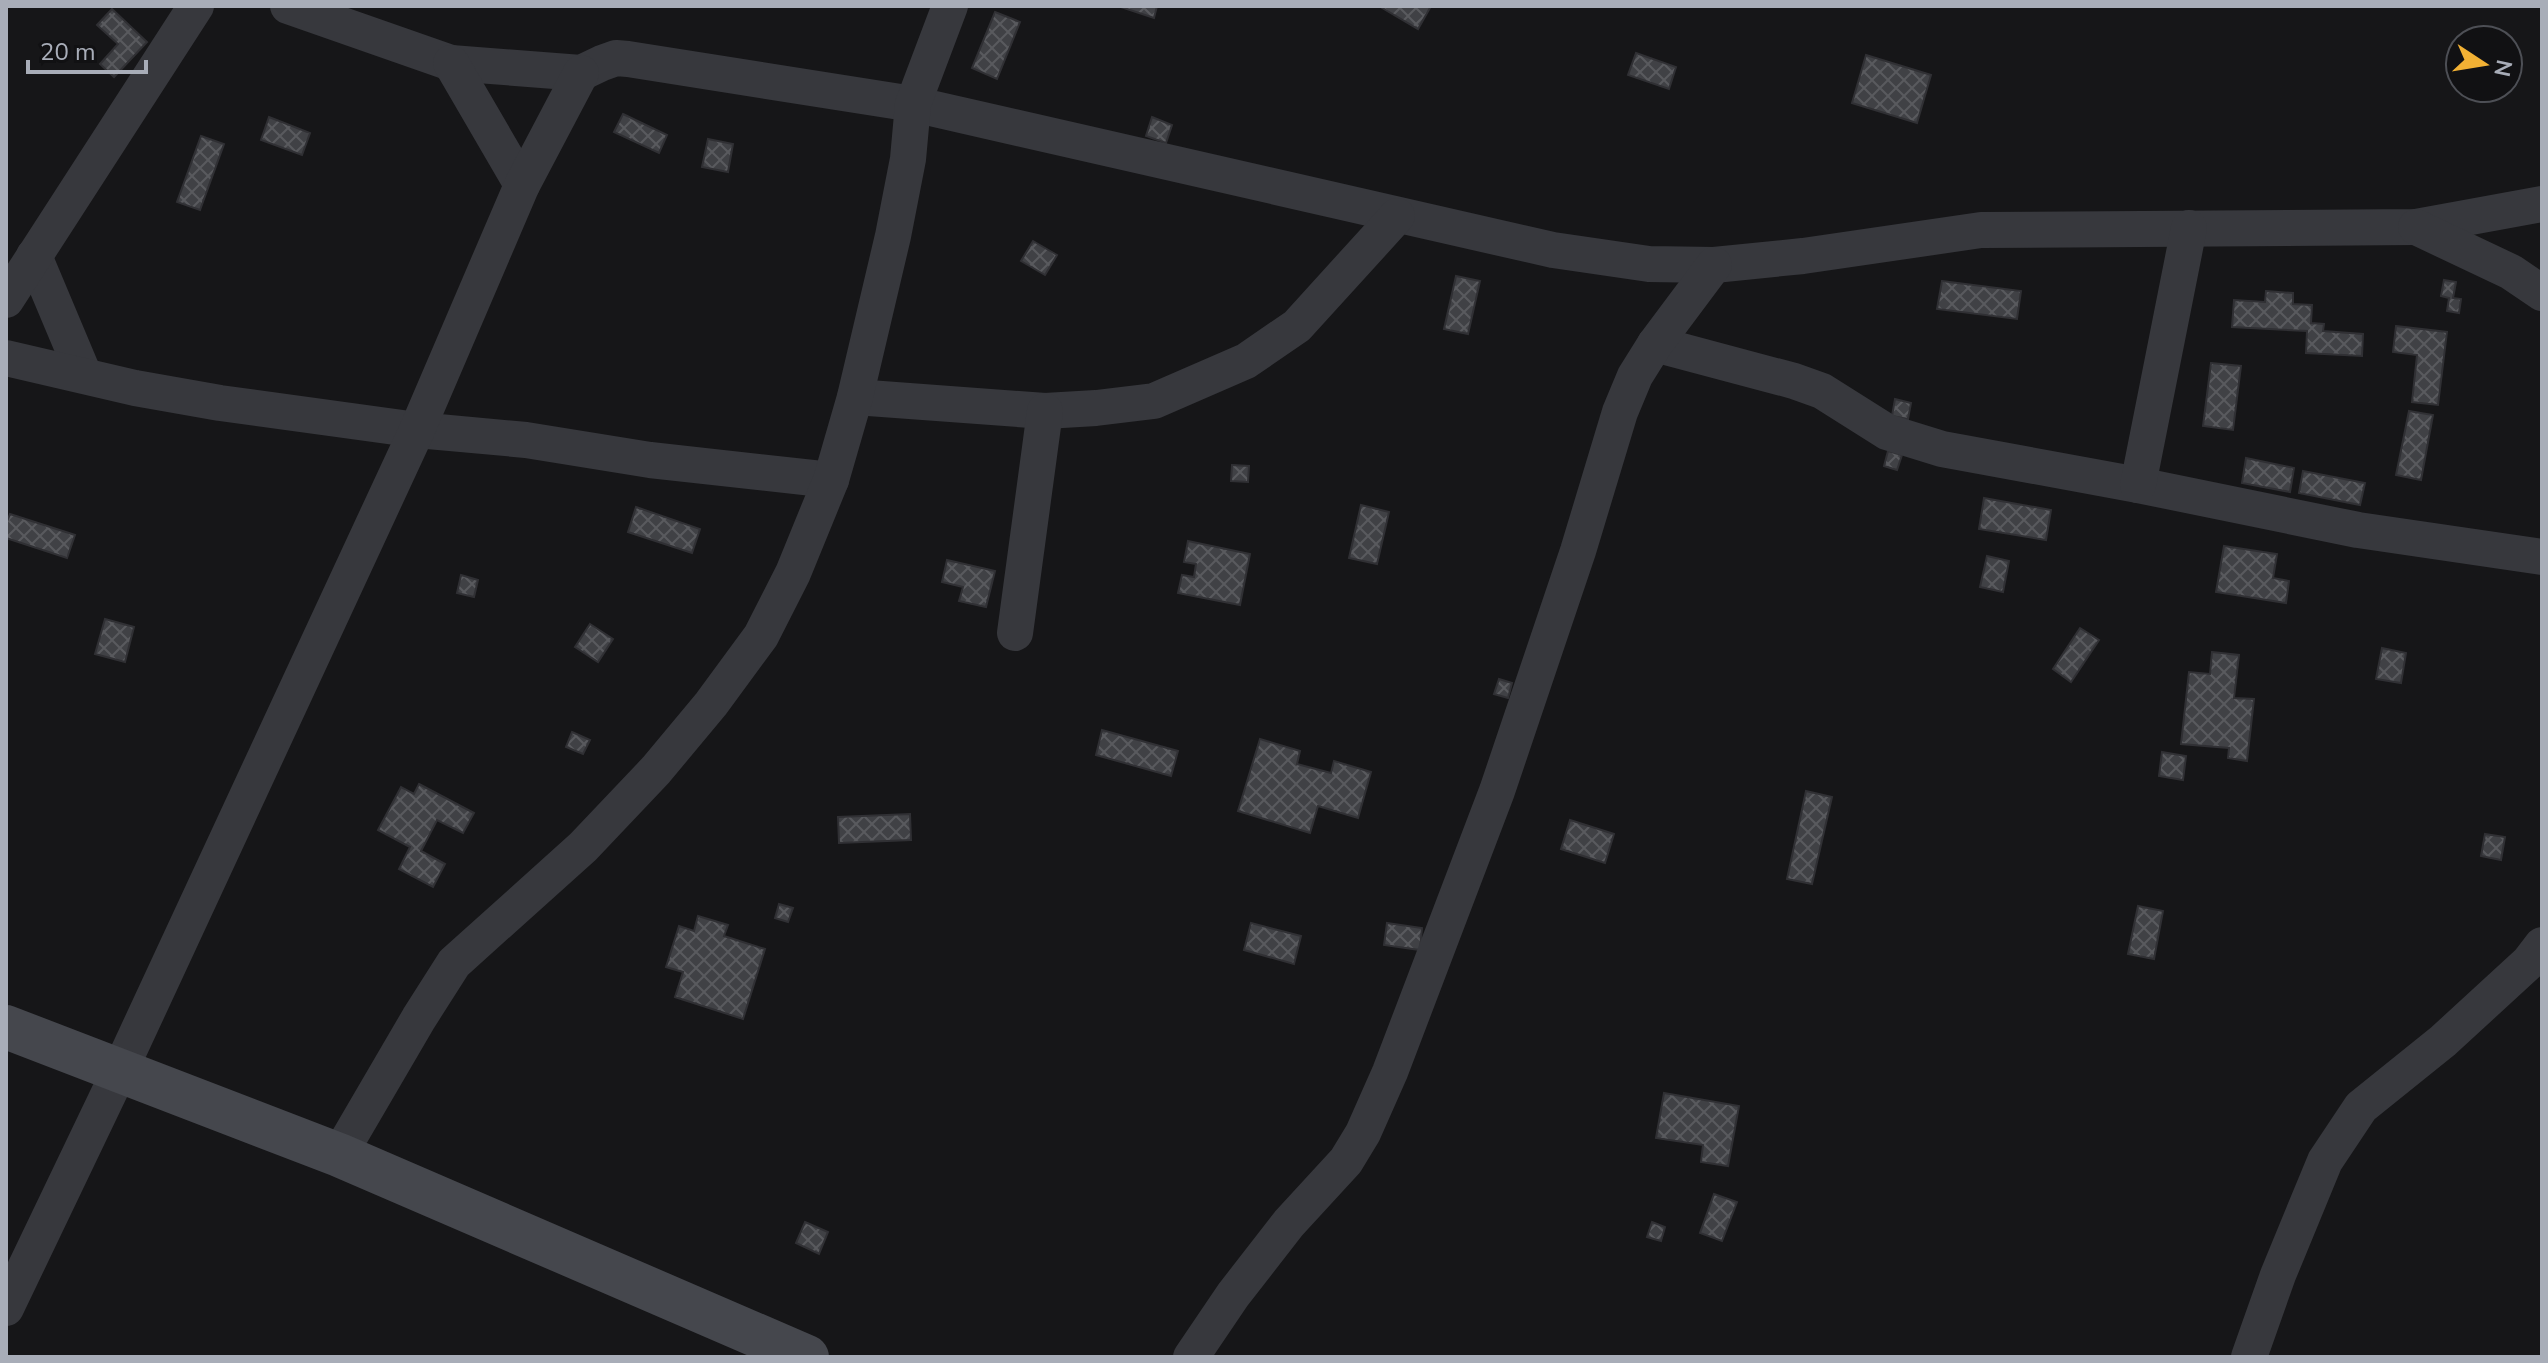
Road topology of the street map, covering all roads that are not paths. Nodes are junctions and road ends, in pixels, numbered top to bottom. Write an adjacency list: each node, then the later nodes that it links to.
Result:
1 (196, 6): 13 (street)
2 (288, 6): 4 (street)
3 (950, 6): 7 (street)
4 (320, 12): 5 (street)
5 (451, 63): 6 (street); 8 (street)
6 (581, 73): 7 (street); 8 (street)
7 (913, 104): 10 (street); 20 (street)
8 (522, 185): 22 (street)
9 (2542, 204): 11 (street)
10 (1397, 216): 14 (street); 21 (street)
11 (2416, 227): 12 (street); 15 (street)
12 (2189, 228): 14 (street); 24 (street)
13 (34, 256): 16 (street); 19 (street)
14 (1714, 265): 17 (street)
15 (2542, 293)
16 (6, 300)
17 (1655, 344): 24 (street); 33 (street)
18 (6, 358): 19 (street)
19 (84, 375): 22 (street)
20 (855, 397): 21 (street); 23 (street)
21 (1045, 411): 26 (street)
22 (417, 430): 23 (street); 29 (street)
23 (831, 480): 30 (street)
24 (2138, 485): 25 (street)
25 (2542, 557)
26 (1015, 633)
27 (2542, 945): 34 (street)
28 (6, 1027): 29 (street)
29 (120, 1070): 30 (street); 31 (street)
30 (339, 1155): 32 (street)
31 (6, 1308)
32 (807, 1357)
33 (1191, 1357)
34 (2249, 1357)

